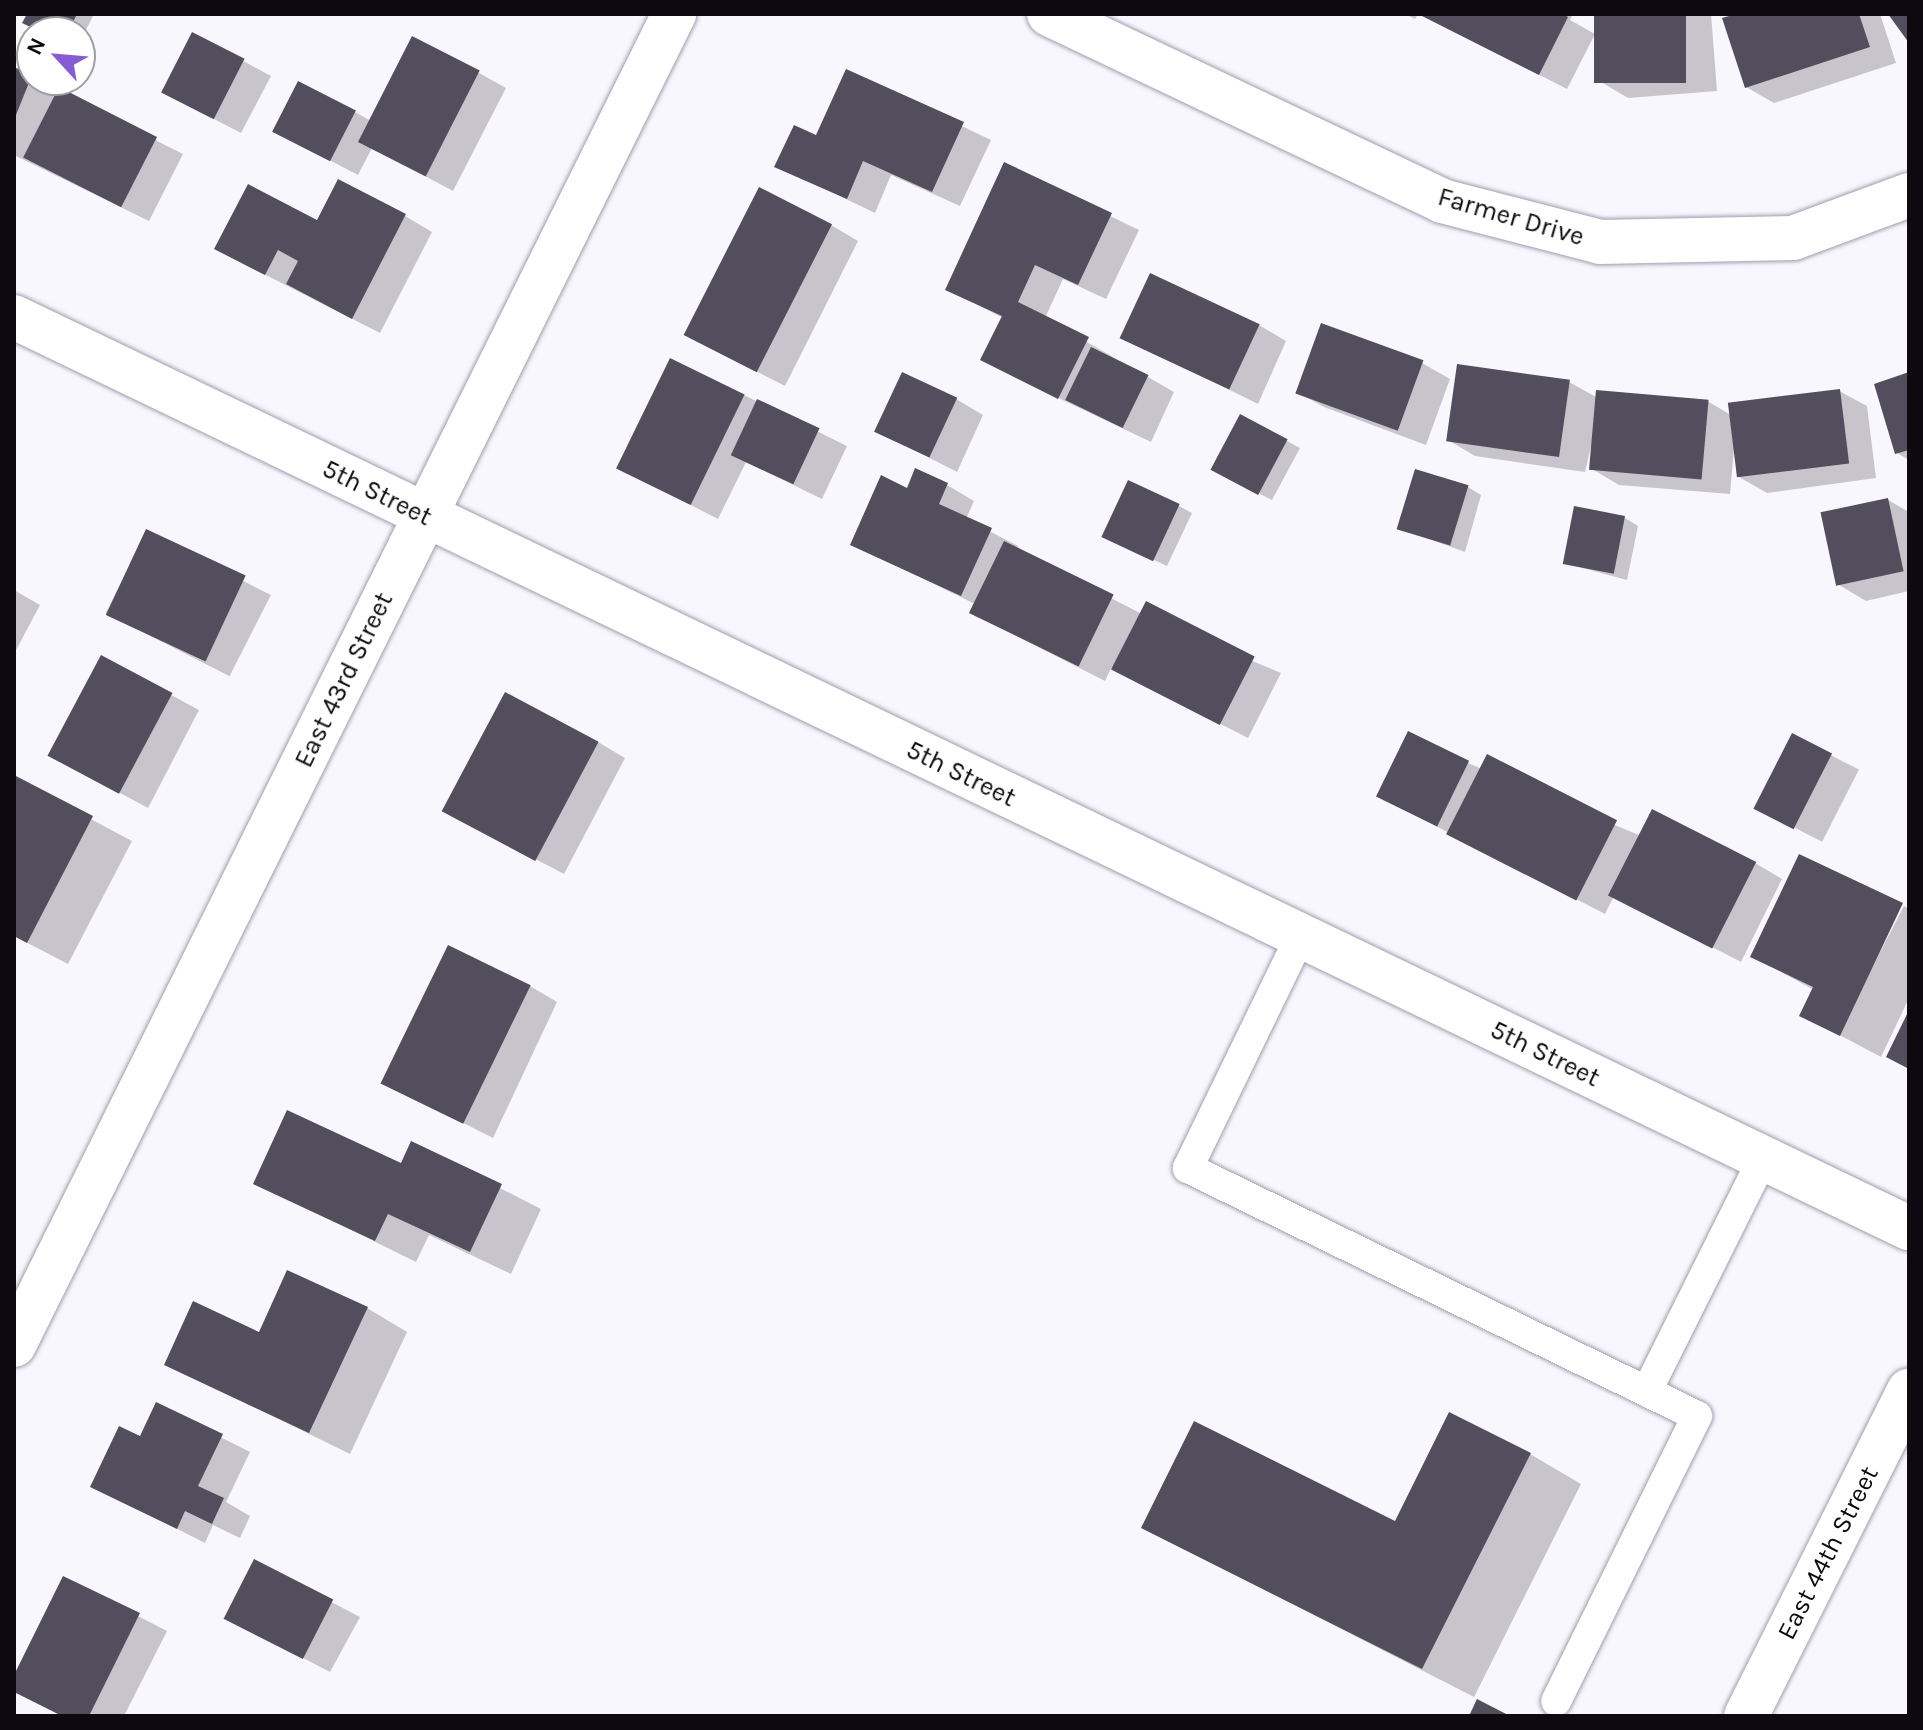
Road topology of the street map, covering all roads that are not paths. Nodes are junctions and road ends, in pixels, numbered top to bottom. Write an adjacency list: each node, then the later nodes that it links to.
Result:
1 (674, 14): 5 (street, East 43rd Street)
2 (1049, 14): 3 (street, Farmer Drive)
3 (1909, 195)
4 (14, 317): 5 (street, 5th Street)
5 (425, 517): 6 (street, 5th Street); 9 (street, East 43rd Street)
6 (1300, 937): 7 (street, 5th Street); 11 (lane)
7 (1763, 1158): 8 (street, 5th Street); 11 (lane)
8 (1909, 1228)
9 (14, 1345)
10 (1909, 1390): 13 (street, East 44th Street)
11 (1647, 1391): 12 (lane)
12 (1556, 1701)
13 (1746, 1716)

